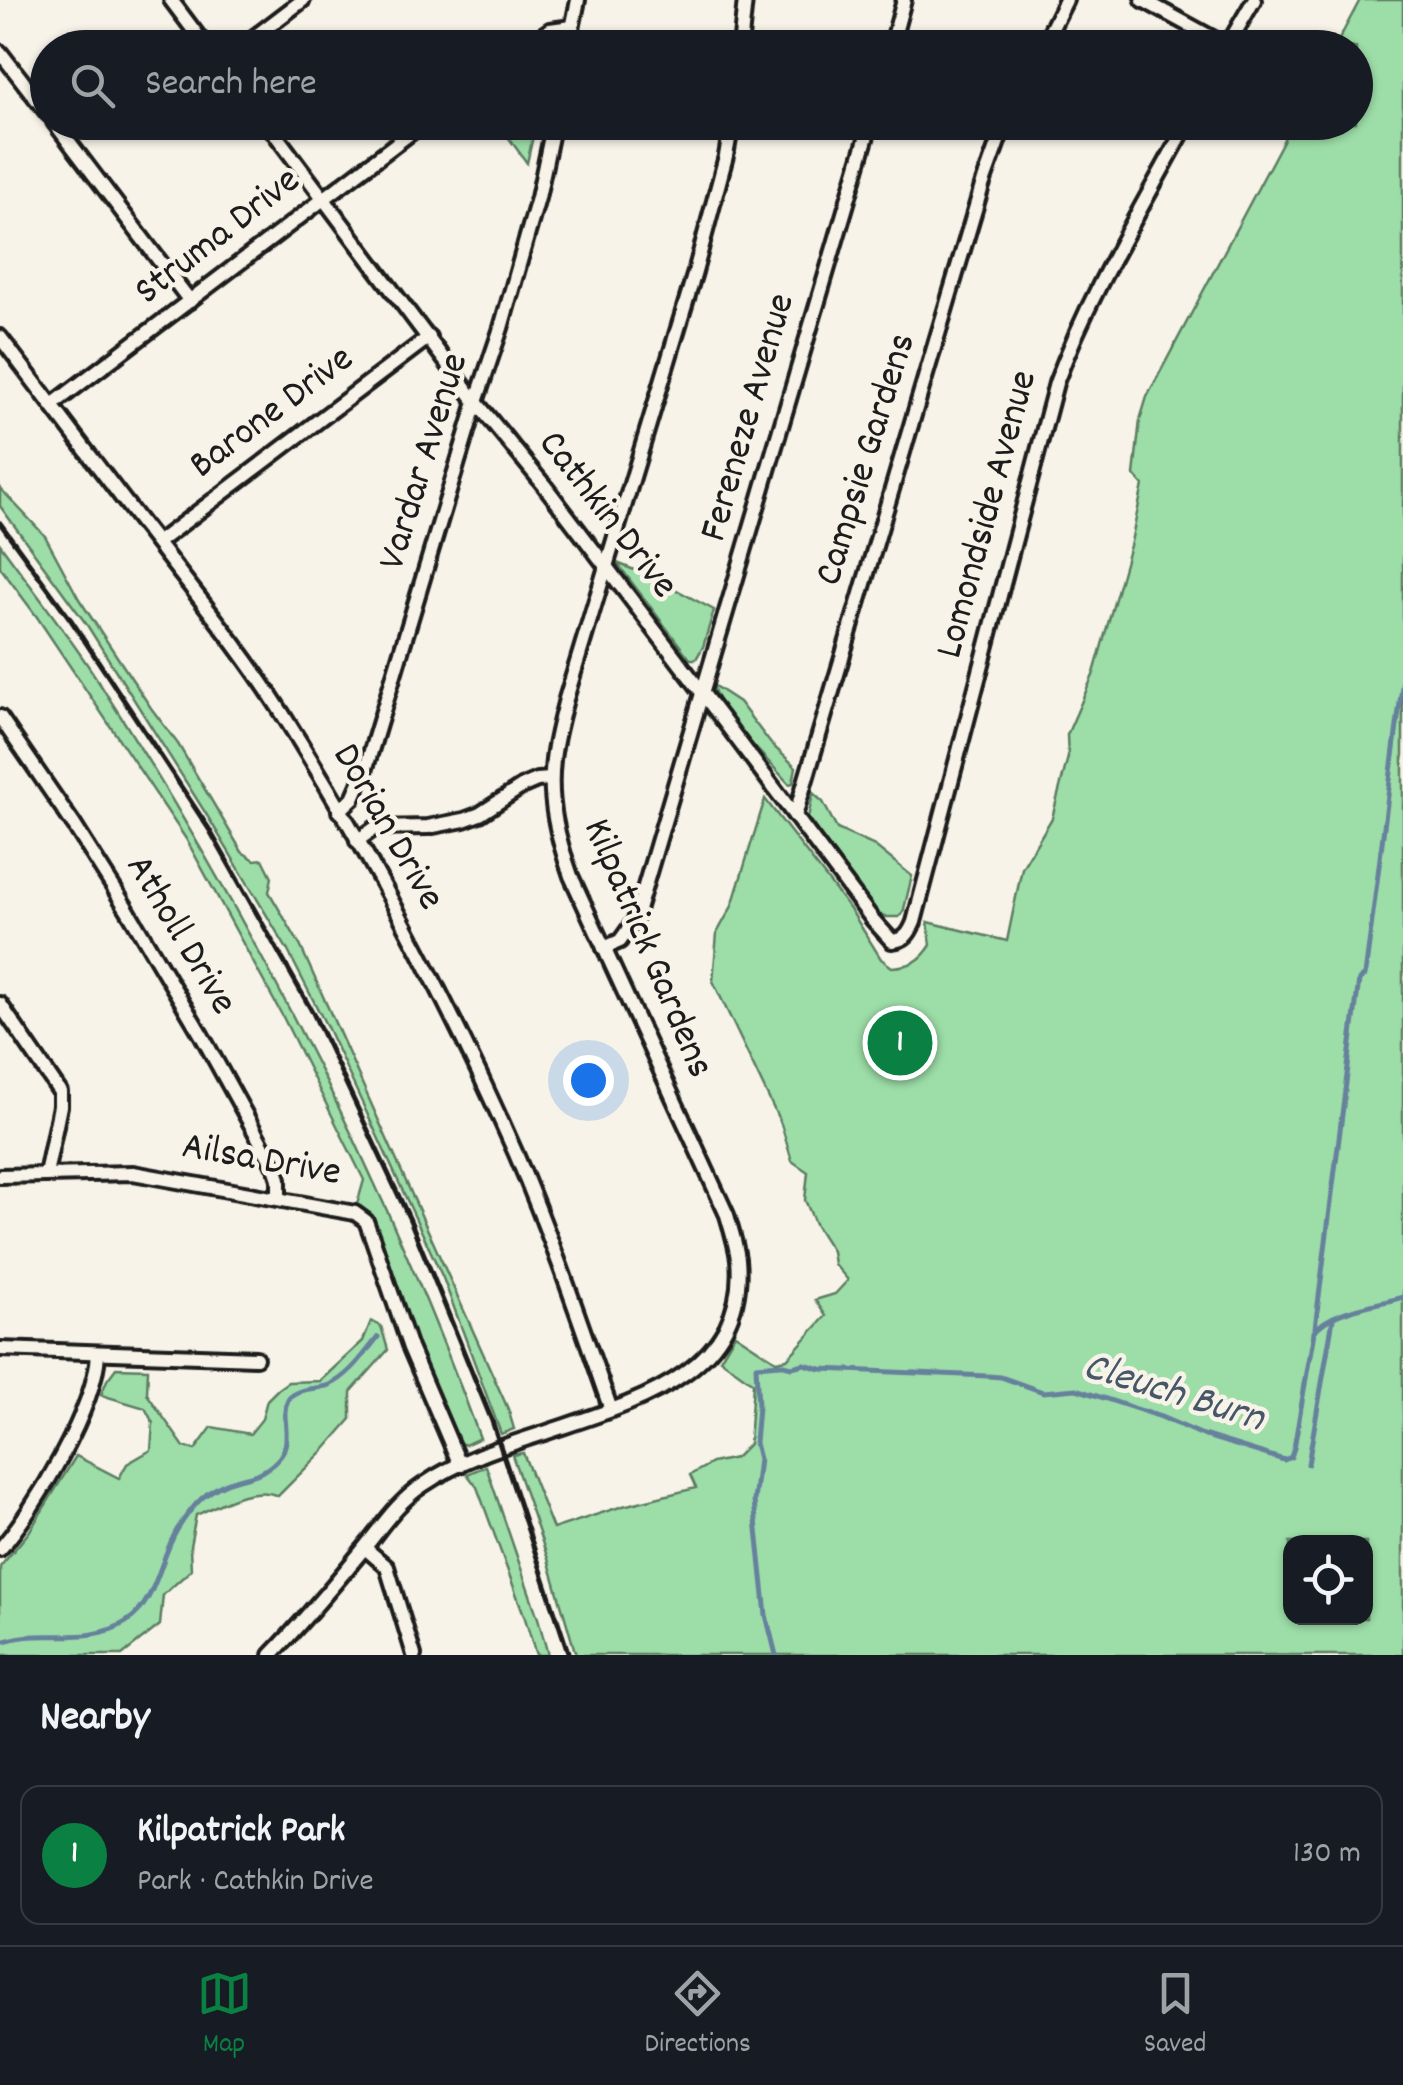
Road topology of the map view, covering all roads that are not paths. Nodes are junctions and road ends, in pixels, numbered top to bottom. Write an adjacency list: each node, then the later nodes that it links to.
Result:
1 (171, 0): 10 (street)
2 (303, 0): 11 (street)
3 (578, 0): 9 (street)
4 (745, 0): 14 (street)
5 (904, 0): 15 (street)
6 (1066, 0): 16 (street)
7 (1143, 0): 17 (street)
8 (1254, 0): 18 (street)
9 (572, 27): 12 (street); 13 (street)
10 (194, 30)
11 (264, 30)
12 (550, 30)
13 (571, 30)
14 (742, 30)
15 (896, 30)
16 (1051, 30)
17 (1197, 30)
18 (1236, 30)
19 (0, 52): 20 (street)
20 (30, 91)
21 (68, 140): 30 (street)
22 (280, 140): 29 (street, Cathkin Drive)
23 (401, 140): 29 (street, Struma Drive)
24 (550, 140): 33 (street, Vardar Avenue)
25 (729, 140): 36 (street, Kilpatrick Gardens)
26 (865, 140): 37 (street, Fereneze Avenue)
27 (999, 140): 41 (street, Campsie Gardens)
28 (1178, 140): 43 (street, Lomondside Avenue)
29 (324, 198): 30 (street, Struma Drive); 32 (street, Cathkin Drive)
30 (190, 301): 34 (street, Struma Drive)
31 (0, 337): 34 (street, Dorian Drive)
32 (428, 337): 33 (street, Cathkin Drive); 35 (street, Barone Drive)
33 (476, 402): 36 (street, Cathkin Drive); 40 (street, Vardar Avenue)
34 (52, 404): 35 (street, Dorian Drive)
35 (157, 543): 40 (street, Dorian Drive)
36 (606, 568): 37 (street, Cathkin Drive); 39 (street, Kilpatrick Gardens)
37 (701, 693): 41 (street, Cathkin Drive); 44 (street, Fereneze Avenue)
38 (0, 718): 48 (street, Atholl Drive)
39 (552, 779): 42 (street); 44 (street, Kilpatrick Gardens)
40 (339, 810): 42 (street, Dorian Drive)
41 (794, 816): 43 (street, Cathkin Drive)
42 (357, 841): 52 (street, Dorian Drive)
43 (900, 940)
44 (604, 948): 52 (street, Kilpatrick Gardens)
45 (0, 1004): 46 (street)
46 (46, 1174): 47 (street, Ailsa Drive); 48 (street, Ailsa Drive)
47 (0, 1176)
48 (279, 1198): 53 (street, Ailsa Drive)
49 (0, 1348): 50 (street)
50 (98, 1354): 51 (street); 55 (street)
51 (256, 1358)
52 (611, 1410): 53 (street, Kilpatrick Gardens)
53 (460, 1465): 54 (street, Kilpatrick Gardens)
54 (364, 1548): 56 (street, Kilpatrick Gardens); 57 (street)
55 (0, 1549)
56 (271, 1655)
57 (414, 1655)

